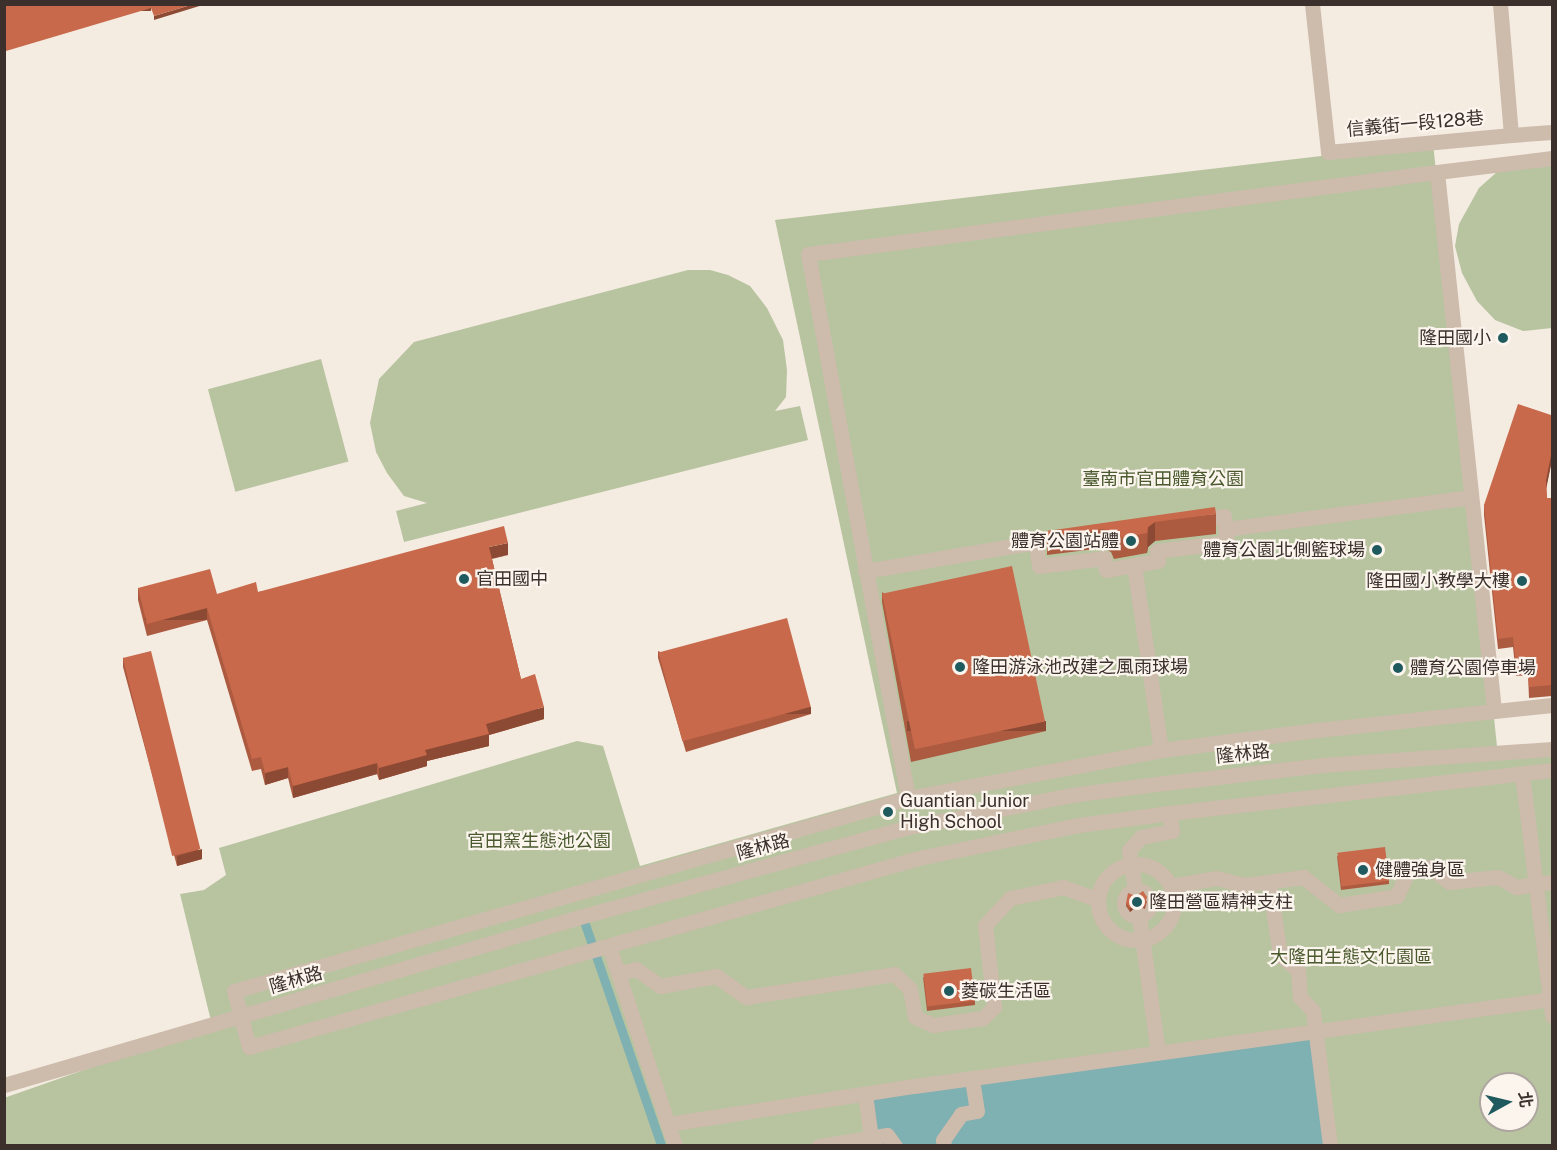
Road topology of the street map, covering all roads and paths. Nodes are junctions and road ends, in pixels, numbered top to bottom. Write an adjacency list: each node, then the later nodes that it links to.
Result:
1 (1312, 4): 4 (street, 信義街一段128巷)
2 (1500, 4): 4 (street)
3 (1552, 132): 4 (street)
4 (1511, 135)
5 (1552, 158): 6 (street)
6 (1437, 171): 7 (street); 11 (street)
7 (1470, 497): 9 (street); 13 (street)
8 (1177, 523): 9 (street)
9 (1225, 529): 10 (street)
10 (1134, 565): 11 (street); 15 (street)
11 (865, 571): 18 (street)
12 (1552, 705): 13 (street)
13 (1494, 710): 15 (street)
14 (1552, 749): 30 (street, 隆林路)
15 (1161, 750): 18 (street)
16 (1552, 770): 17 (street)
17 (1522, 774): 19 (street); 23 (street)
18 (908, 798): 30 (street)
19 (1168, 813): 20 (street); 27 (street)
20 (1131, 864): 24 (street); 25 (street); 26 (street)
21 (1269, 882): 23 (street); 24 (street); 32 (street)
22 (1552, 882): 23 (street)
23 (1536, 885): 29 (street)
24 (1171, 886): 26 (street)
25 (1098, 900): 26 (street); 28 (street)
26 (1142, 940): 33 (street)
27 (609, 946): 28 (street); 30 (street)
28 (619, 973): 37 (street)
29 (1551, 999): 31 (street); 32 (street)
30 (241, 1016): 35 (street, 隆林路)
31 (1552, 1016)
32 (1315, 1032): 33 (street); 43 (street)
33 (1158, 1053): 34 (street)
34 (972, 1078): 36 (street); 42 (street)
35 (4, 1085)
36 (865, 1094): 37 (street); 38 (street)
37 (668, 1124): 39 (street)
38 (872, 1142): 40 (street); 41 (street)
39 (675, 1146)
40 (819, 1146)
41 (895, 1146)
42 (944, 1146)
43 (1330, 1146)

